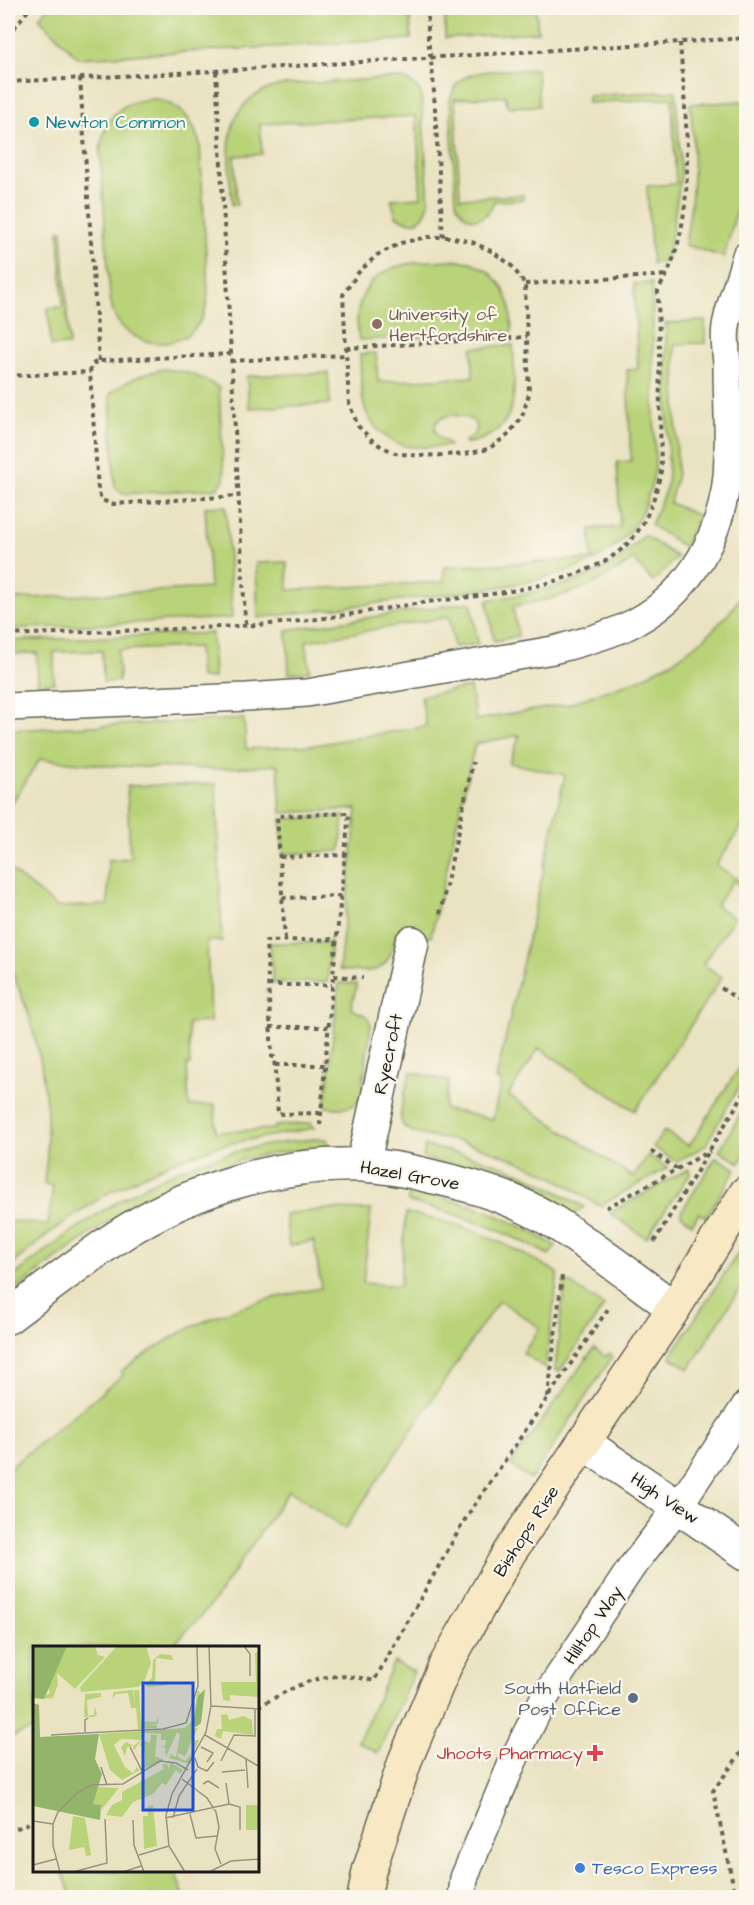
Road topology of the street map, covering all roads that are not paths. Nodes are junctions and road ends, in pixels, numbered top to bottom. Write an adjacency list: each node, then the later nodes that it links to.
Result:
1 (747, 256): 2 (lane)
2 (8, 707)
3 (409, 958): 4 (street, Ryecroft)
4 (363, 1165): 6 (street, Hazel Grove); 7 (street, Hazel Grove)
5 (747, 1193): 6 (street, Bishops Rise)
6 (674, 1308): 9 (street, Bishops Rise)
7 (8, 1317)
8 (747, 1405): 10 (lane, Hilltop Way)
9 (584, 1443): 10 (street, High View); 12 (street, Bishops Rise)
10 (678, 1507): 11 (street, High View); 13 (lane, Hilltop Way)
11 (747, 1553)
12 (364, 1898)
13 (462, 1898)

